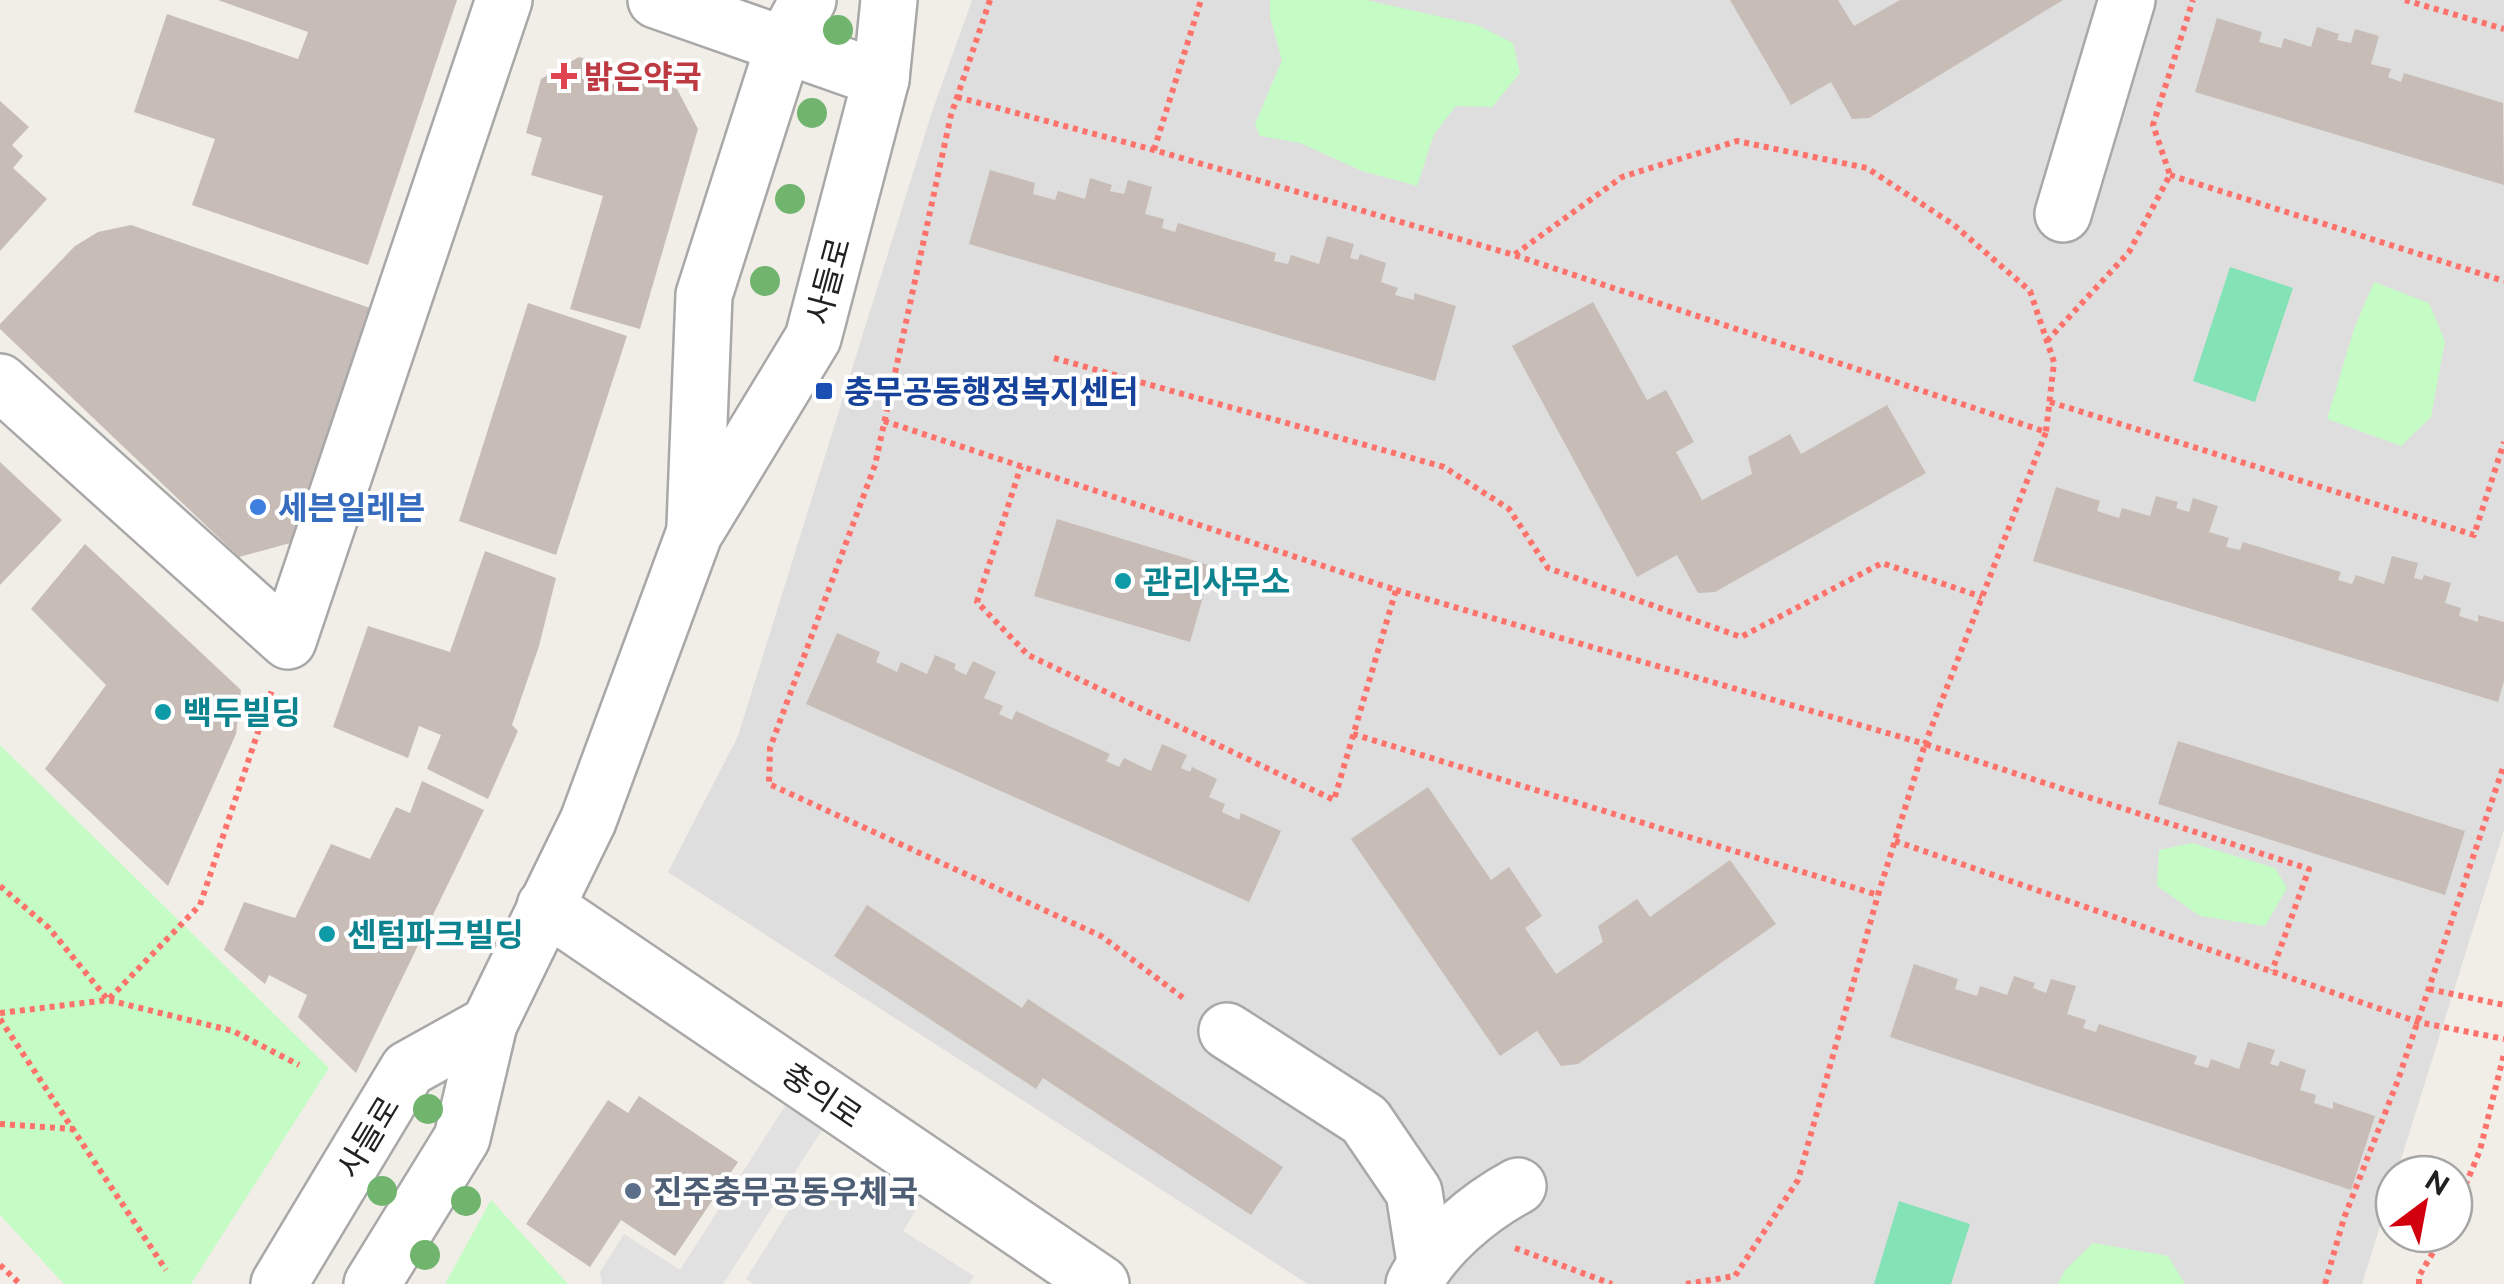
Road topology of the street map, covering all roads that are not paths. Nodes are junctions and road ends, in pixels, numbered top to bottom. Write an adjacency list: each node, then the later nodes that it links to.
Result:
1 (504, 0): 8 (street)
2 (656, 0): 5 (street)
3 (889, 0): 6 (street, 사들로)
4 (2127, 0): 7 (street)
5 (796, 22): 6 (street); 9 (street, 사들로)
6 (881, 79): 9 (street, 사들로)
7 (2063, 214)
8 (0, 382)
9 (694, 534): 10 (street, 사들로)
10 (544, 906): 11 (street, 사들로); 17 (street, 충의로)
11 (489, 1024): 15 (street, 사들로); 16 (street, 사들로)
12 (1227, 1030): 14 (street)
13 (1518, 1186): 14 (street)
14 (1434, 1258)
15 (279, 1284)
16 (372, 1284)
17 (1101, 1284)

